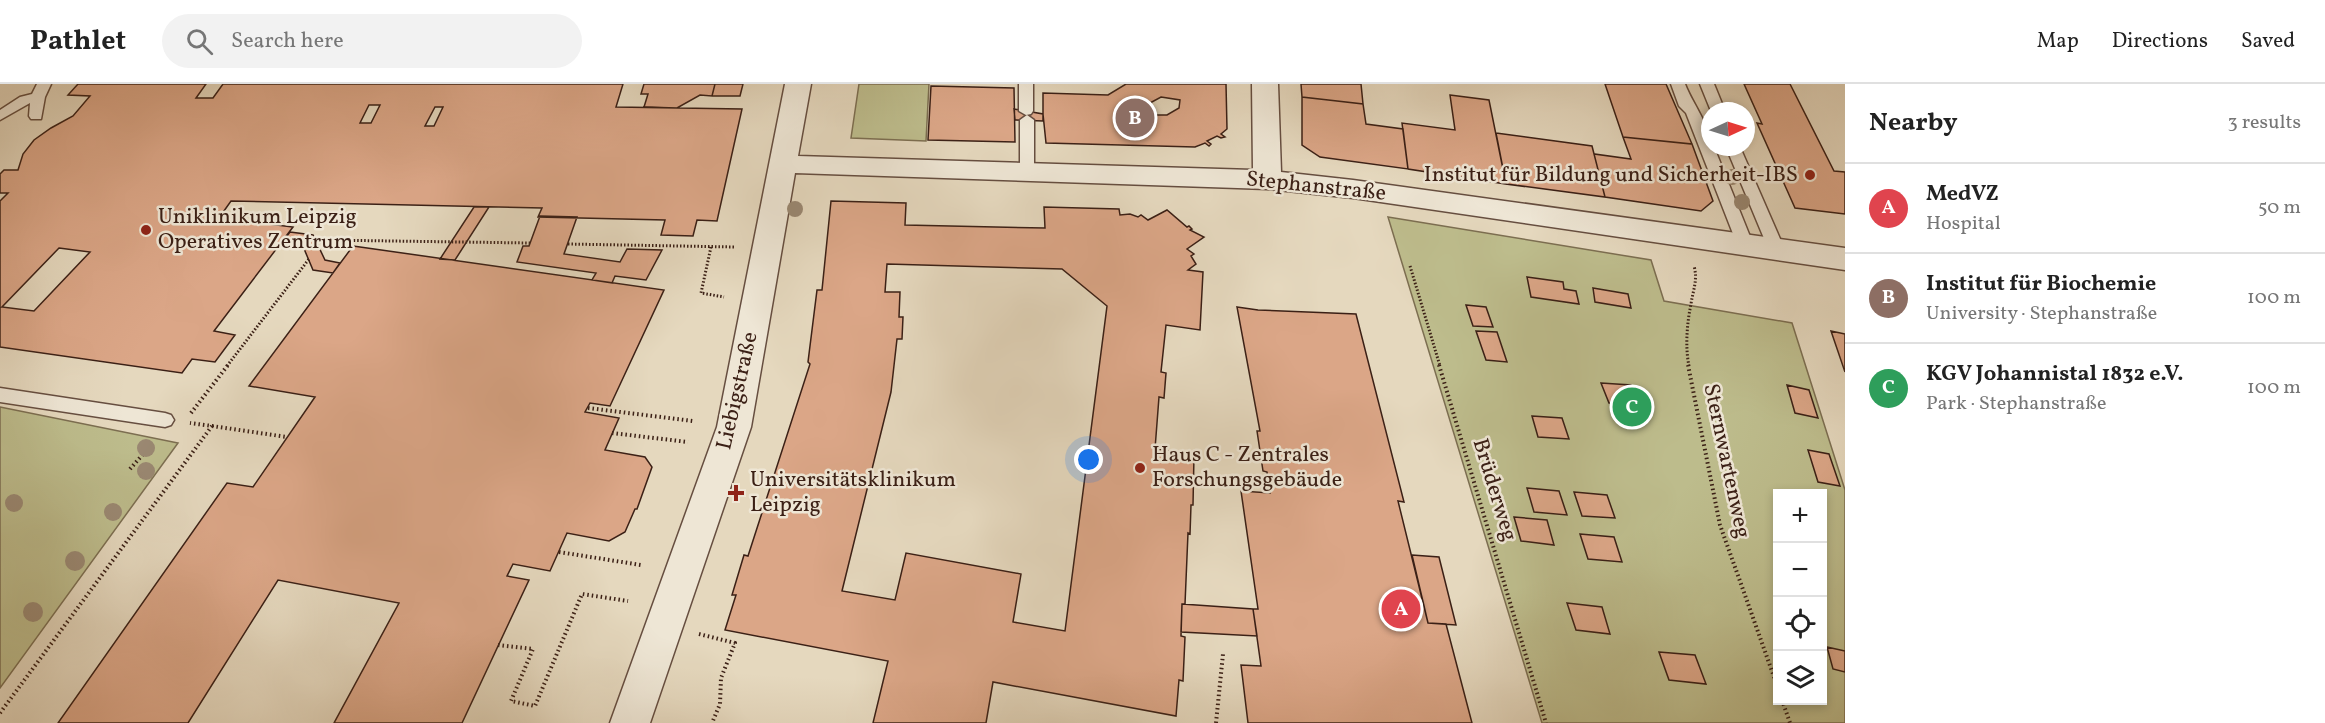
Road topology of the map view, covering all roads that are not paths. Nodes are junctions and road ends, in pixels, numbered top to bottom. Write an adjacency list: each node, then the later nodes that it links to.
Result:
1 (798, 84): 11 (street, Liebigstraße)
2 (1026, 84): 12 (lane)
3 (1265, 84): 13 (street)
4 (1678, 84): 14 (lane)
5 (1707, 84): 7 (lane)
6 (41, 91): 8 (lane); 9 (lane)
7 (1714, 102)
8 (0, 116)
9 (36, 116)
10 (1737, 156): 15 (lane)
11 (783, 164): 12 (street, Stephanstraße); 19 (street, Liebigstraße)
12 (1027, 171): 13 (street, Stephanstraße)
13 (1267, 180): 14 (street, Stephanstraße)
14 (1745, 244): 15 (street, Stephanstraße)
15 (1776, 248): 16 (street, Stephanstraße)
16 (1845, 259)
17 (0, 395): 18 (lane)
18 (165, 420)
19 (630, 723)

